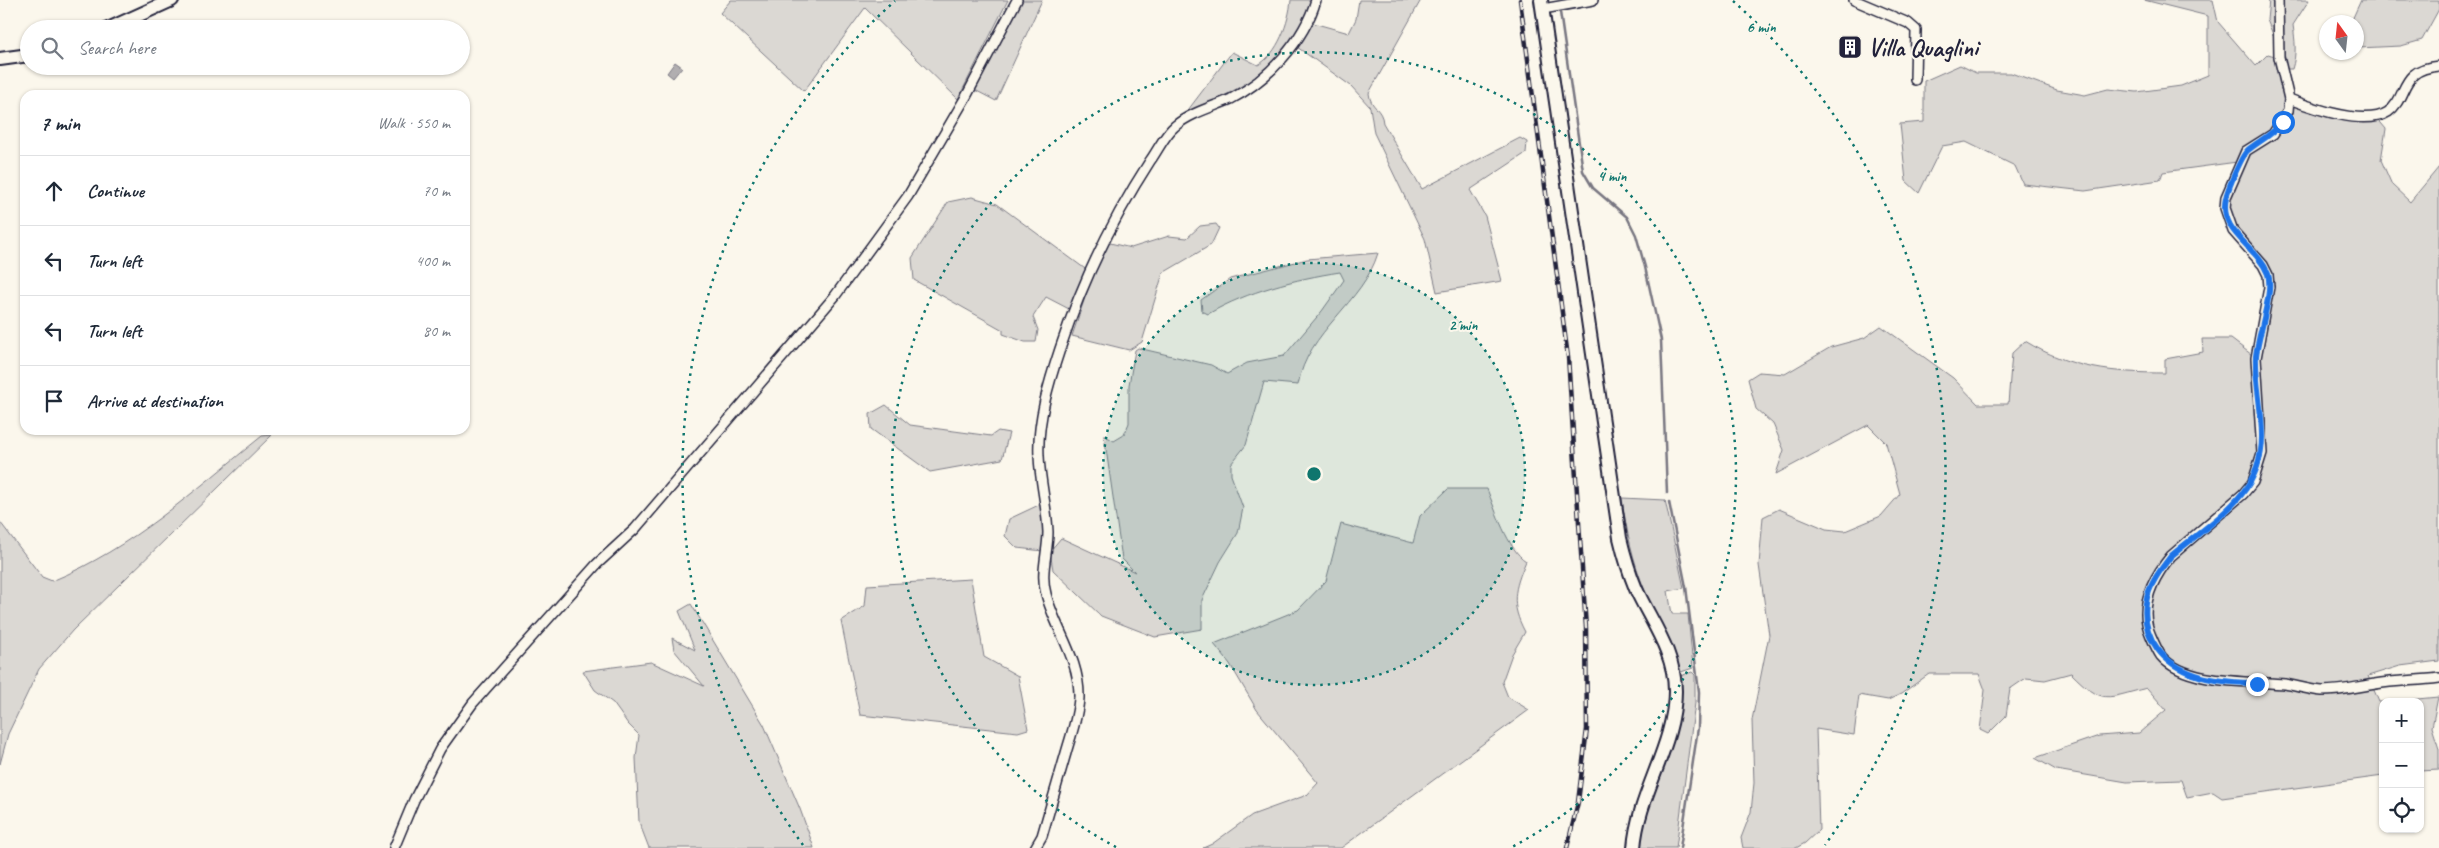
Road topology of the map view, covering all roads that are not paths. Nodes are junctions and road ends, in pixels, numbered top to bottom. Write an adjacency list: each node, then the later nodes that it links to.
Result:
1 (172, 0): 8 (street)
2 (1017, 0): 15 (street)
3 (1316, 0): 16 (street)
4 (1593, 0): 7 (street)
5 (1854, 0): 12 (street)
6 (2278, 0): 13 (street)
7 (1542, 5): 17 (street)
8 (128, 20)
9 (20, 56): 10 (street)
10 (0, 59)
11 (2439, 66): 13 (street)
12 (1915, 80)
13 (2289, 99): 14 (street)
14 (2439, 678)
15 (394, 848)
16 (1035, 848)
17 (1634, 848)

